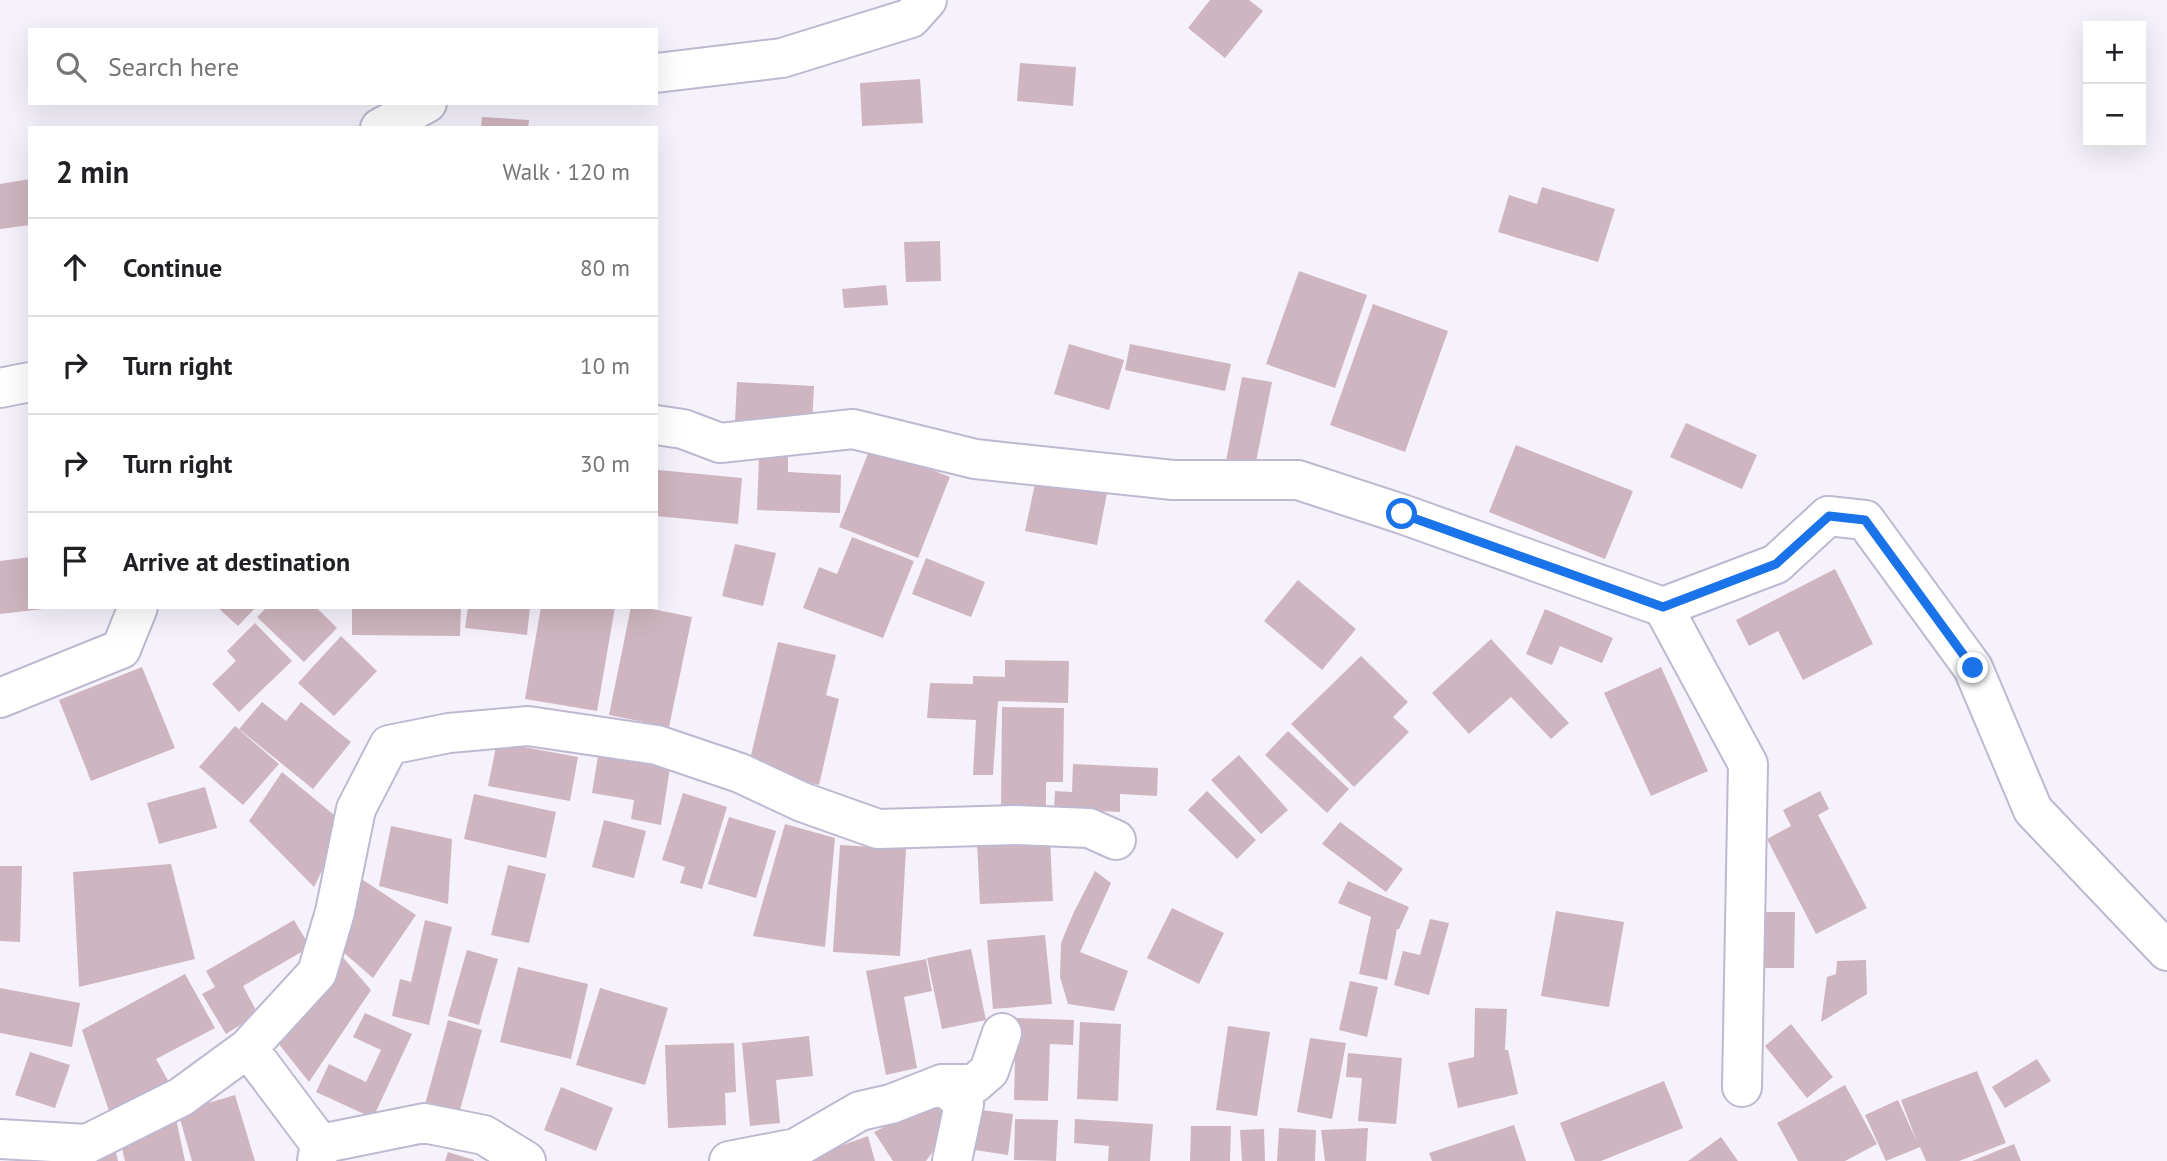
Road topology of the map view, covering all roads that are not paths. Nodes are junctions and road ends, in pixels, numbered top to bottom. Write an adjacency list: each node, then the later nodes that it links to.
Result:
1 (927, 0): 2 (street)
2 (658, 73)
3 (423, 105): 4 (street)
4 (384, 126)
5 (28, 382): 6 (street)
6 (0, 388)
7 (658, 425): 8 (street)
8 (1663, 607): 12 (street); 16 (street)
9 (137, 609): 10 (street)
10 (0, 698)
11 (1116, 840): 14 (street)
12 (2167, 951)
13 (1002, 1033): 15 (street)
14 (248, 1048): 17 (street); 18 (street)
15 (942, 1084): 20 (street); 21 (street)
16 (1742, 1087)
17 (0, 1139)
18 (318, 1152): 19 (street)
19 (526, 1161)
20 (729, 1161)
21 (952, 1161)

